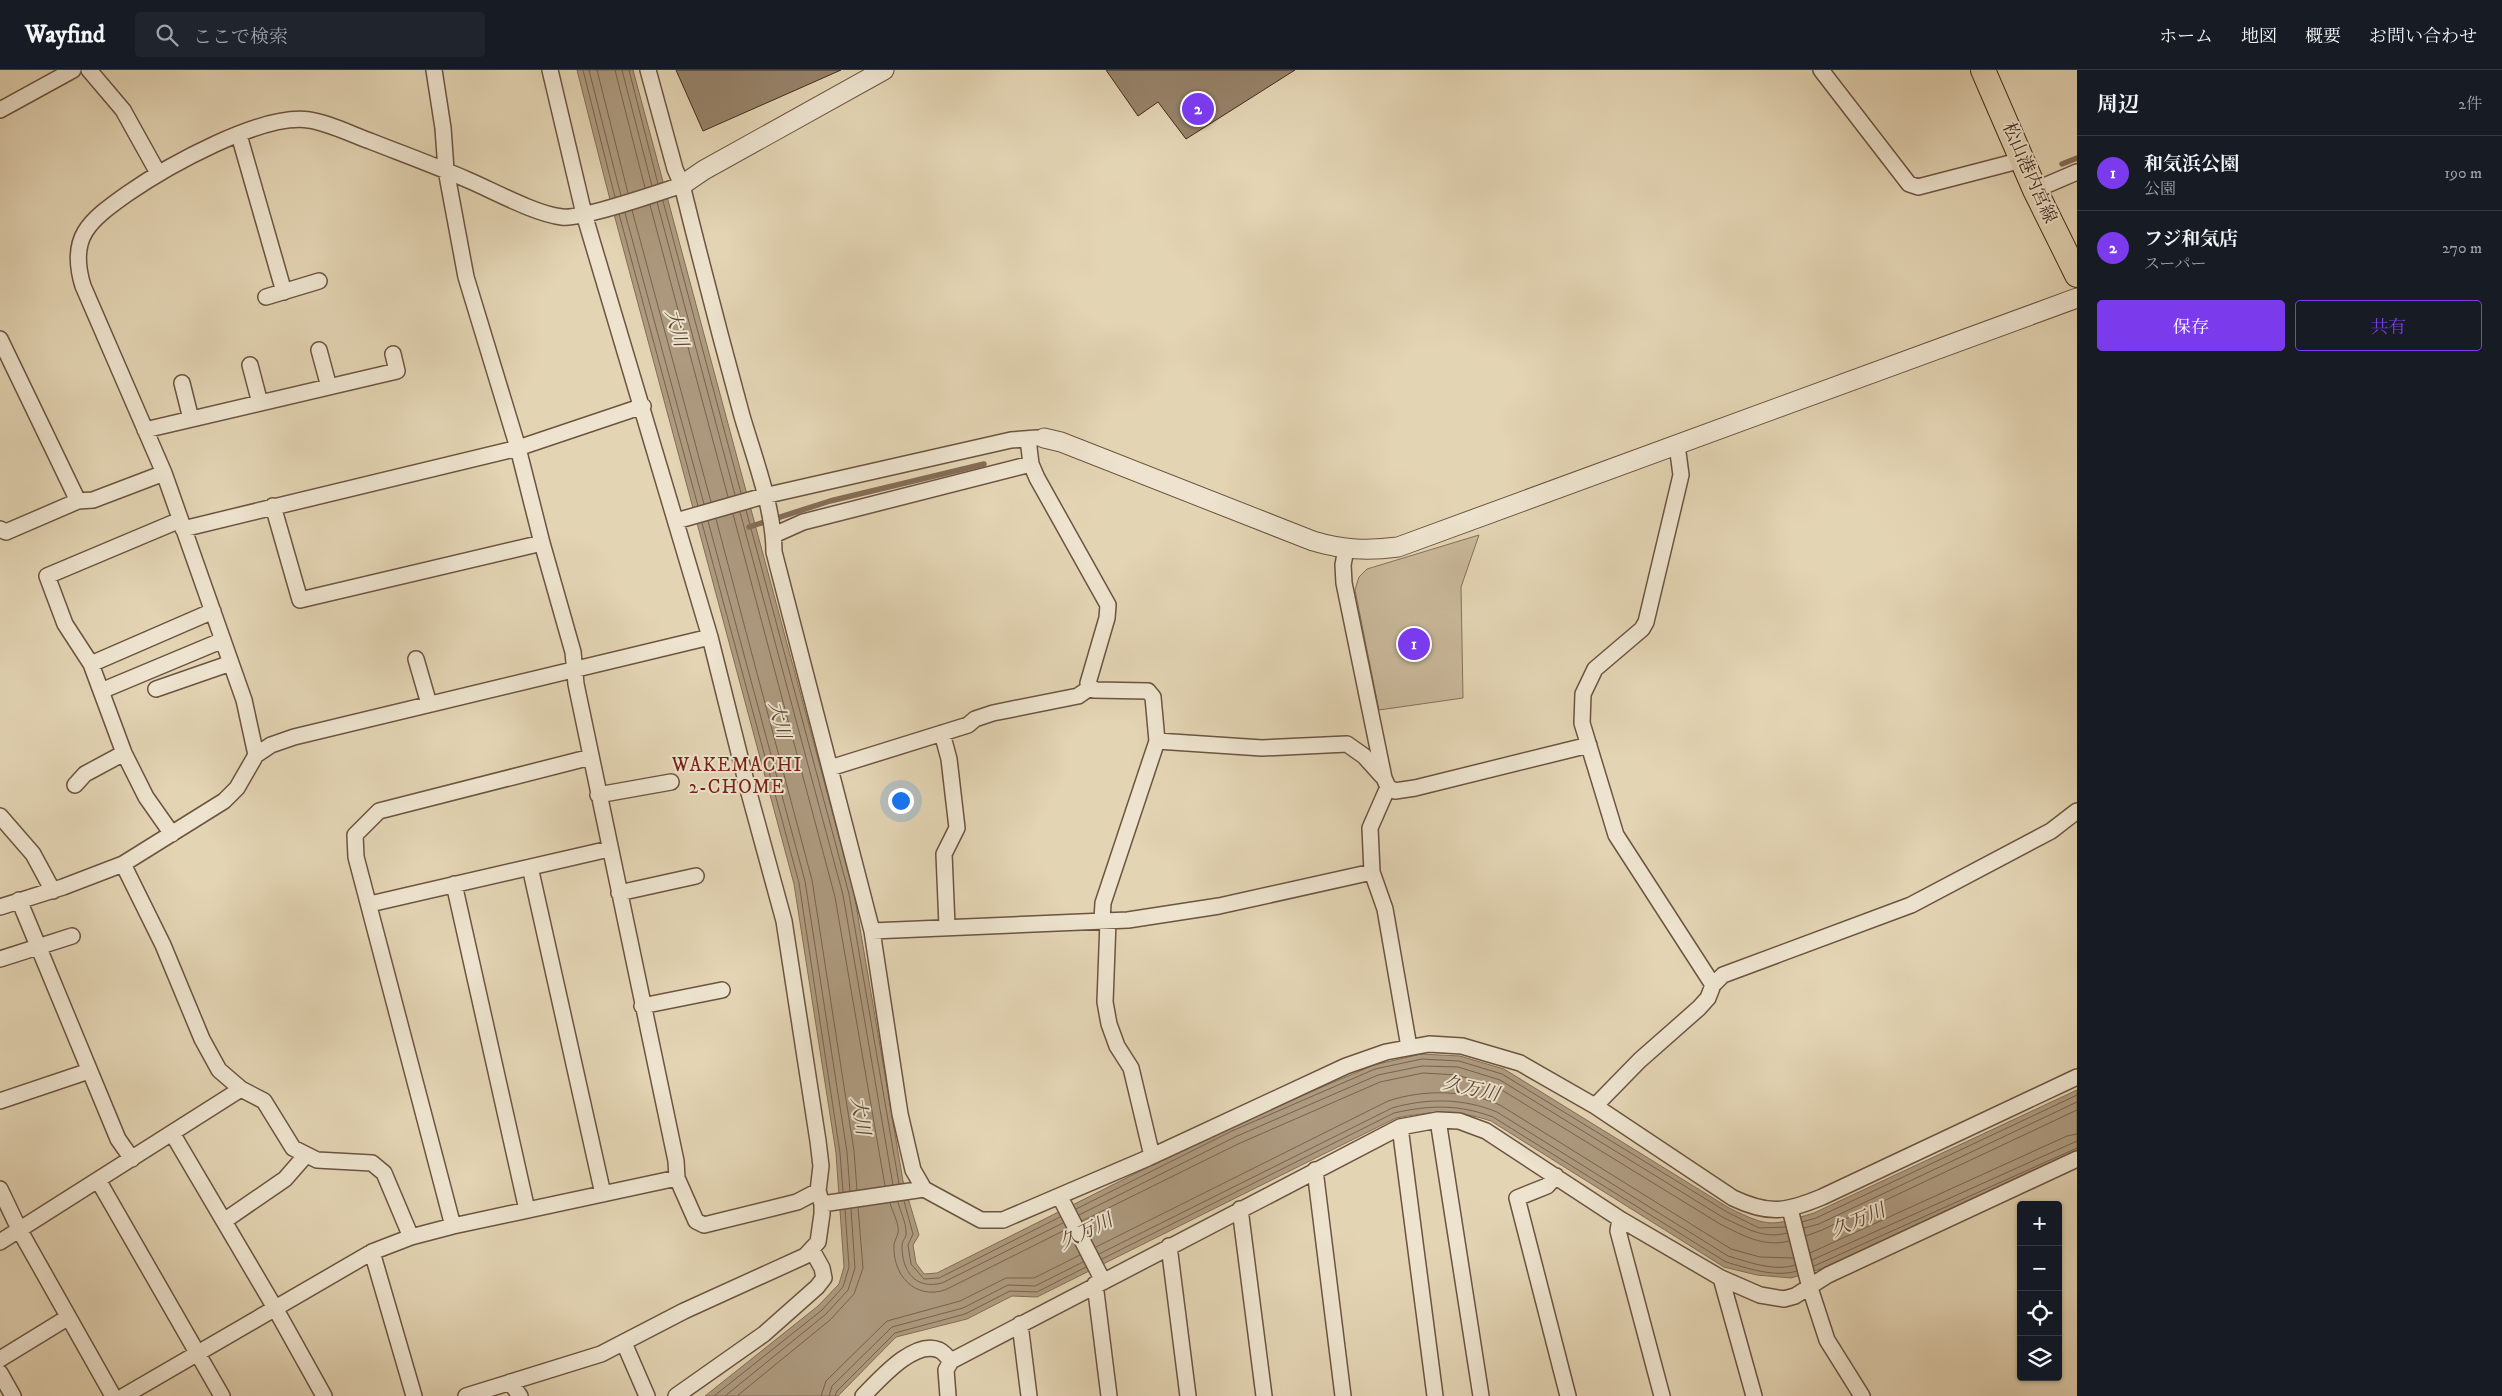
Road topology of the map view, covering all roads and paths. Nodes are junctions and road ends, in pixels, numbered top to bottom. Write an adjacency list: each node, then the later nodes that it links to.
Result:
1 (73, 70): 9 (street)
2 (89, 70): 13 (street)
3 (434, 70): 12 (street)
4 (550, 70): 17 (street)
5 (648, 70): 15 (street)
6 (884, 70): 15 (street)
7 (1821, 70): 11 (street)
8 (1984, 70): 11 (main road, 松山港内宮線)
9 (0, 110)
10 (239, 135): 12 (street); 13 (street); 20 (street)
11 (2022, 160): 16 (main road, 松山港内宮線)
12 (446, 170): 17 (street); 35 (street)
13 (158, 172): 32 (street)
14 (2077, 172): 16 (street)
15 (678, 186): 17 (street); 39 (street)
16 (2036, 190): 18 (main road, 松山港内宮線)
17 (590, 212): 30 (street)
18 (2077, 275)
19 (319, 281): 20 (street)
20 (284, 292): 21 (street)
21 (266, 297)
22 (2077, 298): 34 (street)
23 (0, 339): 38 (street)
24 (319, 350): 28 (street)
25 (393, 354): 28 (street)
26 (250, 365): 29 (street)
27 (182, 383): 31 (street)
28 (329, 387): 29 (street)
29 (260, 403): 31 (street)
30 (642, 406): 35 (street); 41 (street)
31 (191, 419): 32 (street)
32 (145, 430): 37 (street)
33 (1036, 438): 36 (street); 39 (street); 46 (street)
34 (1677, 445): 46 (street); 62 (street)
35 (518, 448): 40 (street); 45 (street)
36 (1031, 464): 44 (street); 54 (street)
37 (164, 472): 38 (street); 42 (street)
38 (78, 500): 43 (street)
39 (763, 500): 41 (street); 44 (street)
40 (273, 506): 42 (street); 45 (street)
41 (679, 520): 48 (street)
42 (182, 524): 47 (street); 52 (street)
43 (0, 529)
44 (773, 532): 66 (street)
45 (542, 543): 53 (street)
46 (1346, 549): 58 (street)
47 (213, 611): 49 (street); 52 (street)
48 (710, 637): 53 (street); 114 (street)
49 (223, 640): 51 (street); 56 (street)
50 (416, 659): 57 (street)
51 (230, 663): 55 (street); 64 (street)
52 (91, 664): 56 (street)
53 (574, 669): 57 (street); 65 (street)
54 (1091, 686): 59 (street); 60 (street)
55 (156, 690)
56 (101, 691): 63 (street)
57 (429, 704): 64 (street)
58 (1373, 724): 61 (street); 68 (street)
59 (942, 733): 66 (street); 86 (street)
60 (1157, 741): 61 (street); 85 (street)
61 (1347, 744): 68 (street)
62 (1589, 745): 68 (street); 91 (street)
63 (124, 753): 69 (street); 73 (street)
64 (256, 755): 73 (street)
65 (590, 757): 70 (street); 83 (street)
66 (830, 768): 87 (street)
67 (671, 782): 70 (street)
68 (1386, 782): 77 (street)
69 (75, 785)
70 (598, 795): 74 (street)
71 (2077, 811): 91 (street)
72 (0, 816): 80 (street)
73 (172, 834): 75 (street)
74 (609, 849): 76 (street); 81 (street)
75 (123, 864): 80 (street); 97 (street)
76 (530, 867): 79 (street); 113 (street)
77 (1372, 872): 85 (street); 94 (street)
78 (696, 876): 81 (street)
79 (454, 884): 83 (street); 117 (street)
80 (53, 890): 82 (street)
81 (619, 893): 93 (street)
82 (19, 900): 84 (street); 89 (street)
83 (370, 904): 121 (street)
84 (0, 907)
85 (1105, 921): 86 (street); 104 (street)
86 (947, 926): 87 (street)
87 (872, 931): 112 (street)
88 (72, 936): 89 (street)
89 (38, 946): 90 (street); 95 (street)
90 (0, 959)
91 (1713, 985): 99 (street)
92 (722, 990): 93 (street)
93 (642, 1006): 109 (street)
94 (1409, 1047): 99 (street); 104 (street)
95 (89, 1071): 98 (street); 105 (street)
96 (2077, 1077): 118 (street)
97 (241, 1089): 102 (street); 103 (street)
98 (0, 1101)
99 (1595, 1106): 118 (street)
100 (1438, 1120): 101 (street); 108 (street); 158 (street)
101 (1400, 1127): 107 (street); 157 (street)
102 (172, 1133): 105 (street); 120 (street)
103 (306, 1155): 120 (street); 123 (street)
104 (1152, 1156): 115 (street)
105 (132, 1159): 110 (street)
106 (2077, 1160): 130 (street)
107 (1315, 1170): 116 (street); 156 (street)
108 (1556, 1176): 119 (street); 159 (street)
109 (677, 1178): 113 (street); 114 (street)
110 (98, 1180): 122 (street); 135 (street)
111 (0, 1189): 122 (street)
112 (919, 1189): 114 (street); 115 (street)
113 (603, 1194): 117 (street)
114 (824, 1200): 126 (street)
115 (1062, 1201): 129 (street)
116 (1240, 1209): 125 (street); 155 (street)
117 (527, 1210): 121 (street)
118 (1791, 1213): 130 (street)
119 (1620, 1219): 128 (street); 160 (street)
120 (224, 1221): 131 (street)
121 (453, 1226): 123 (street)
122 (20, 1231): 124 (street); 132 (street)
123 (411, 1237): 127 (street)
124 (0, 1242)
125 (1169, 1246): 129 (street); 154 (street)
126 (812, 1250): 134 (street); 149 (street)
127 (372, 1252): 131 (street); 145 (street)
128 (1721, 1278): 130 (street); 161 (street)
129 (1098, 1279): 133 (street); 153 (street)
130 (1809, 1282): 162 (street)
131 (275, 1308): 135 (street); 144 (street)
132 (67, 1318): 136 (street); 141 (street)
133 (1020, 1324): 137 (street); 152 (street)
134 (624, 1344): 139 (street); 148 (street)
135 (198, 1353): 142 (street); 143 (street)
136 (0, 1359)
137 (950, 1361): 150 (street); 151 (street)
138 (0, 1374): 140 (street)
139 (510, 1382): 146 (street); 147 (street)
140 (13, 1396)
141 (113, 1396)
142 (124, 1396)
143 (222, 1396)
144 (324, 1396)
145 (414, 1396)
146 (466, 1396)
147 (520, 1396)
148 (647, 1396)
149 (676, 1396)
150 (863, 1396)
151 (948, 1396)
152 (1030, 1396)
153 (1109, 1396)
154 (1188, 1396)
155 (1264, 1396)
156 (1343, 1396)
157 (1436, 1396)
158 (1481, 1396)
159 (1568, 1396)
160 (1662, 1396)
161 (1754, 1396)
162 (1862, 1396)

